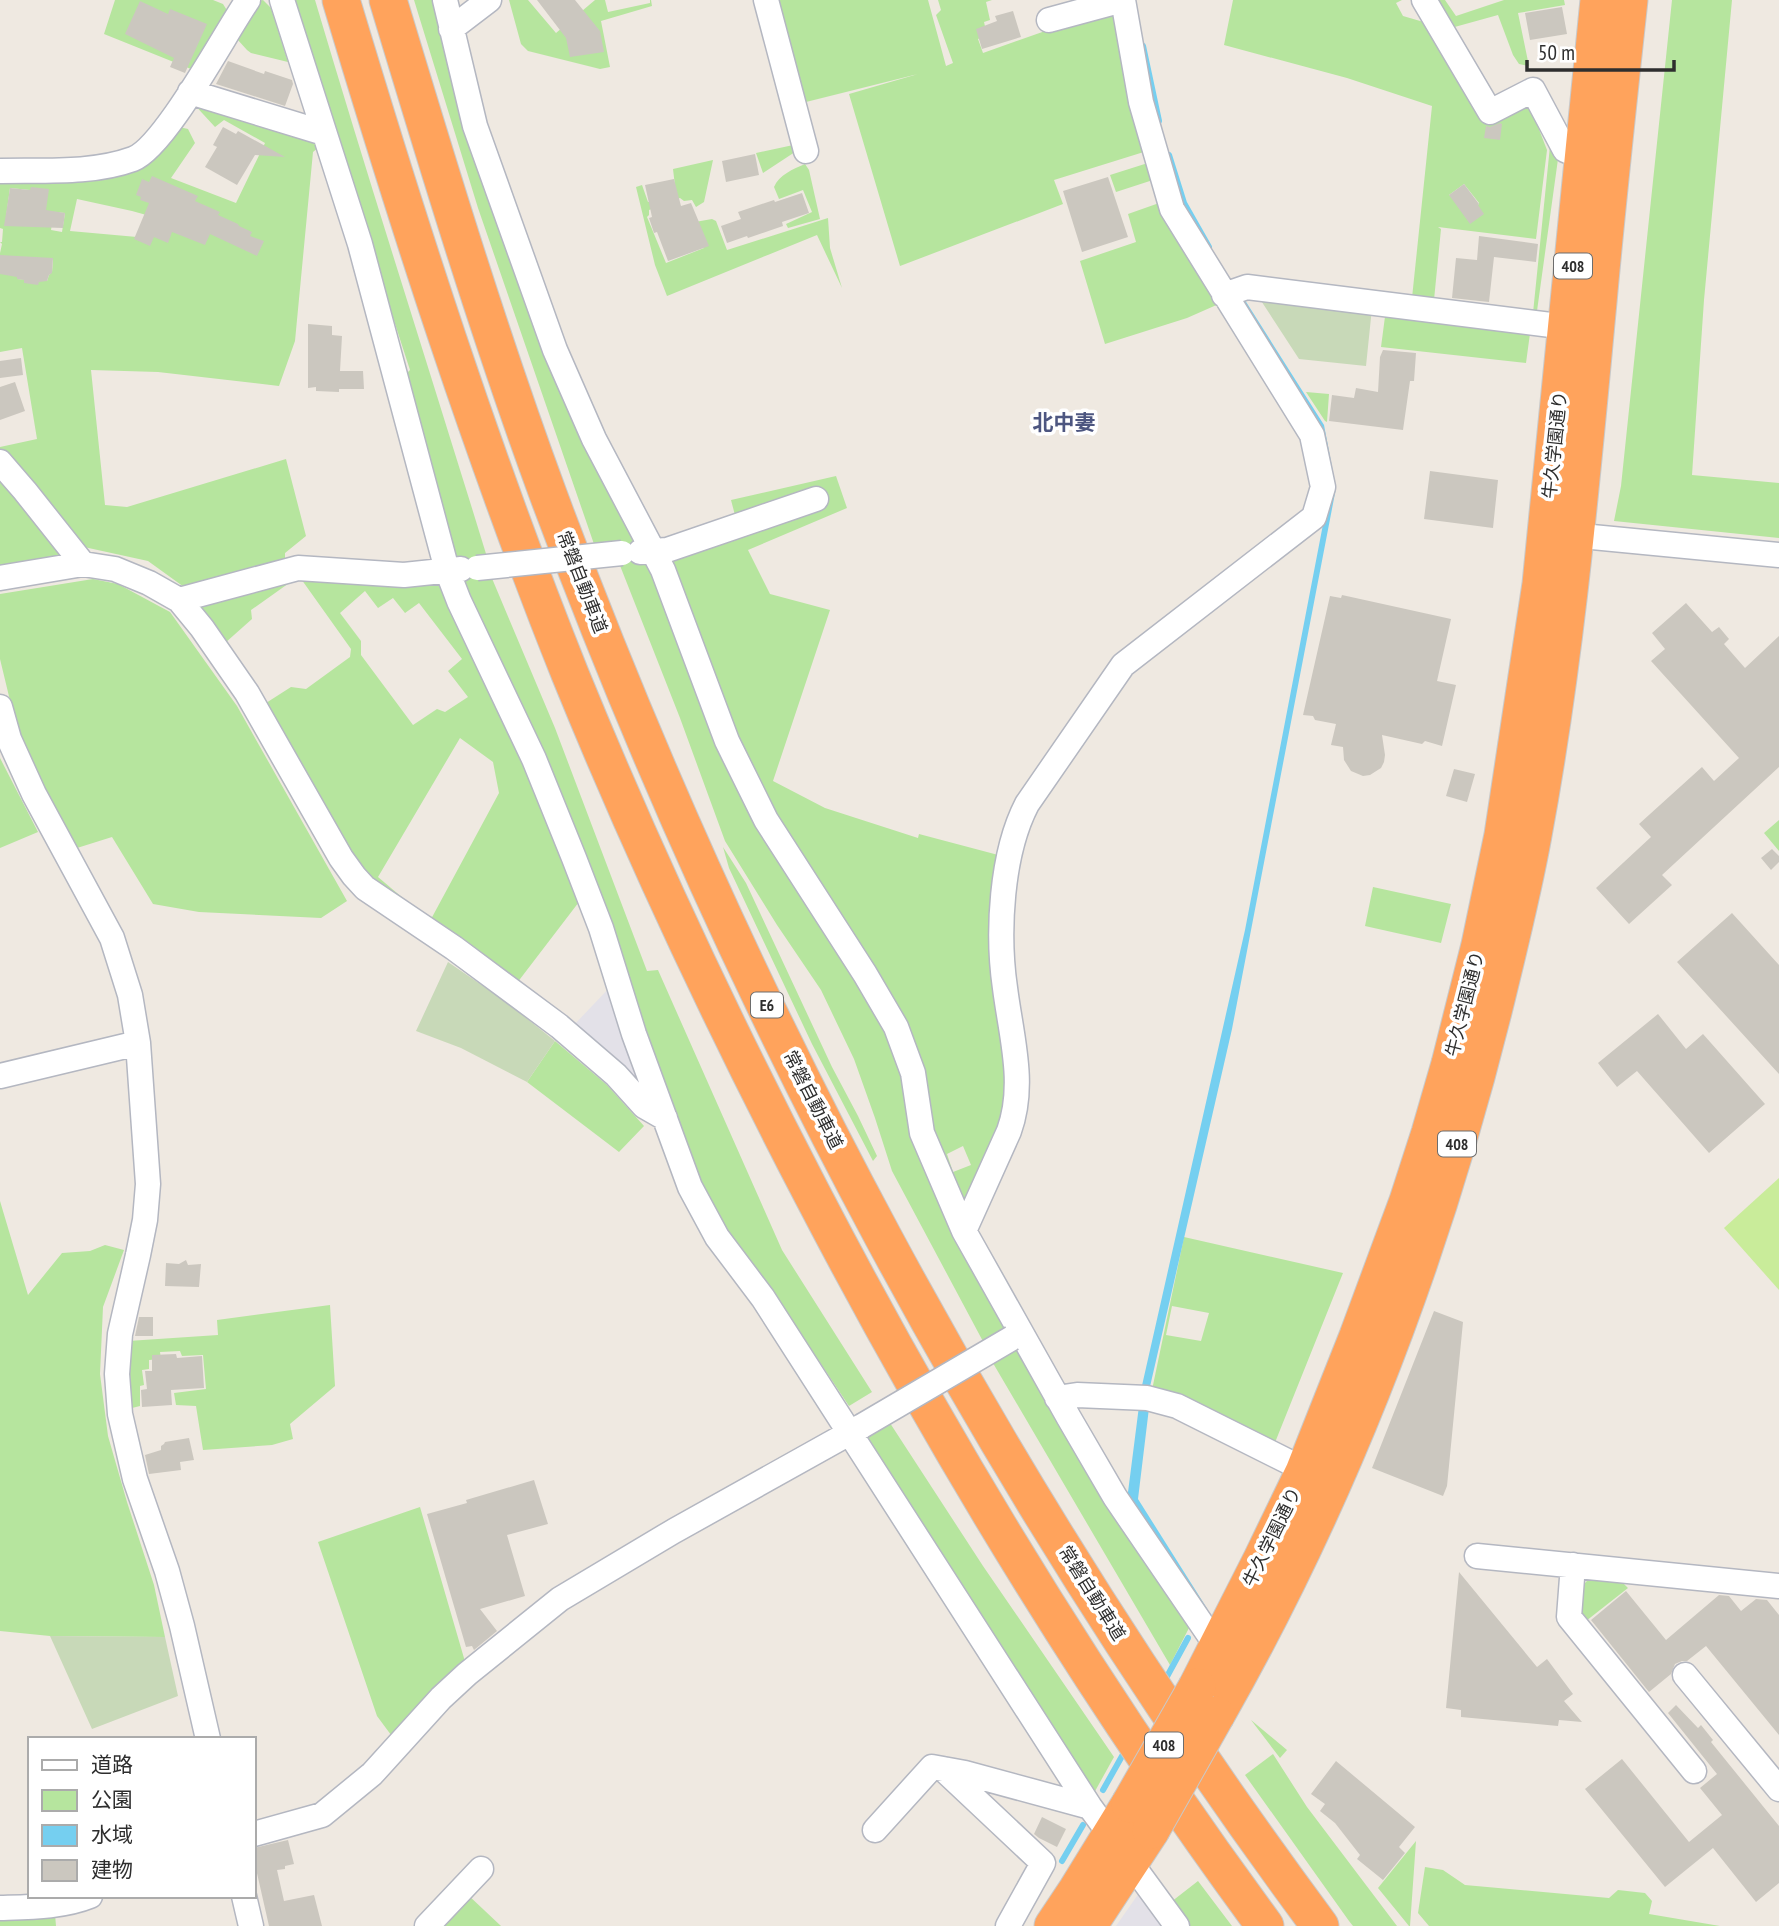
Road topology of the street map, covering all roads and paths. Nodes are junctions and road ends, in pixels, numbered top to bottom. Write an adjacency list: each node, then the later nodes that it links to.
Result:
1 (282, 0): 15 (street)
2 (341, 0): 63 (highway, E6)
3 (388, 0): 64 (highway, 常磐自動車道 / E6)
4 (445, 0): 13 (street)
5 (489, 0): 13 (street)
6 (766, 0): 16 (street)
7 (1123, 0): 12 (street); 19 (street)
8 (1424, 0): 17 (street)
9 (1599, 0): 17 (highway, 牛久学園通り / 408)
10 (1629, 0): 23 (highway, 牛久学園通り / 408)
11 (244, 1): 14 (street)
12 (1049, 20)
13 (451, 29): 24 (street)
14 (190, 92): 15 (street); 18 (street)
15 (324, 133): 27 (street)
16 (806, 151)
17 (1584, 158): 20 (highway, 牛久学園通り / 408)
18 (0, 171)
19 (1224, 295): 20 (street); 34 (street)
20 (1567, 327): 23 (highway, 牛久学園通り / 408)
21 (0, 462): 26 (street)
22 (816, 499): 24 (street)
23 (1562, 534): 25 (street); 38 (highway, 牛久学園通り / 408)
24 (655, 551): 27 (street, bridge); 34 (street)
25 (1779, 555)
26 (83, 564): 28 (street); 29 (street)
27 (447, 570): 29 (street); 33 (street)
28 (0, 578)
29 (179, 600): 33 (street)
30 (0, 707): 31 (street)
31 (138, 1043): 32 (street); 45 (street)
32 (0, 1076)
33 (665, 1118): 37 (street)
34 (964, 1231): 35 (street)
35 (1017, 1336): 36 (street); 37 (street, bridge)
36 (1058, 1398): 38 (street); 42 (street)
37 (856, 1429): 49 (street); 51 (street)
38 (1317, 1481): 42 (highway, 牛久学園通り / 408); 44 (highway, 牛久学園通り / 408)
39 (1477, 1556): 40 (street)
40 (1573, 1566): 41 (street); 47 (street)
41 (1779, 1586)
42 (1218, 1648): 44 (highway, 牛久学園通り / 408)
43 (1685, 1675): 48 (street)
44 (1207, 1701): 52 (highway, 牛久学園通り / 408, bridge)
45 (208, 1737)
46 (943, 1769): 49 (street); 50 (street); 59 (street)
47 (1694, 1771)
48 (1779, 1789)
49 (1090, 1807): 52 (street)
50 (875, 1830)
51 (256, 1833)
52 (1121, 1849): 60 (highway, 牛久学園通り / 408); 61 (highway, 牛久学園通り / 408); 62 (street)
53 (481, 1869): 58 (street)
54 (85, 1898): 56 (street)
55 (244, 1898): 57 (street)
56 (0, 1908)
57 (251, 1926)
58 (428, 1926)
59 (1008, 1926)
60 (1053, 1926)
61 (1088, 1926)
62 (1177, 1926)
63 (1265, 1926)
64 (1320, 1926)

